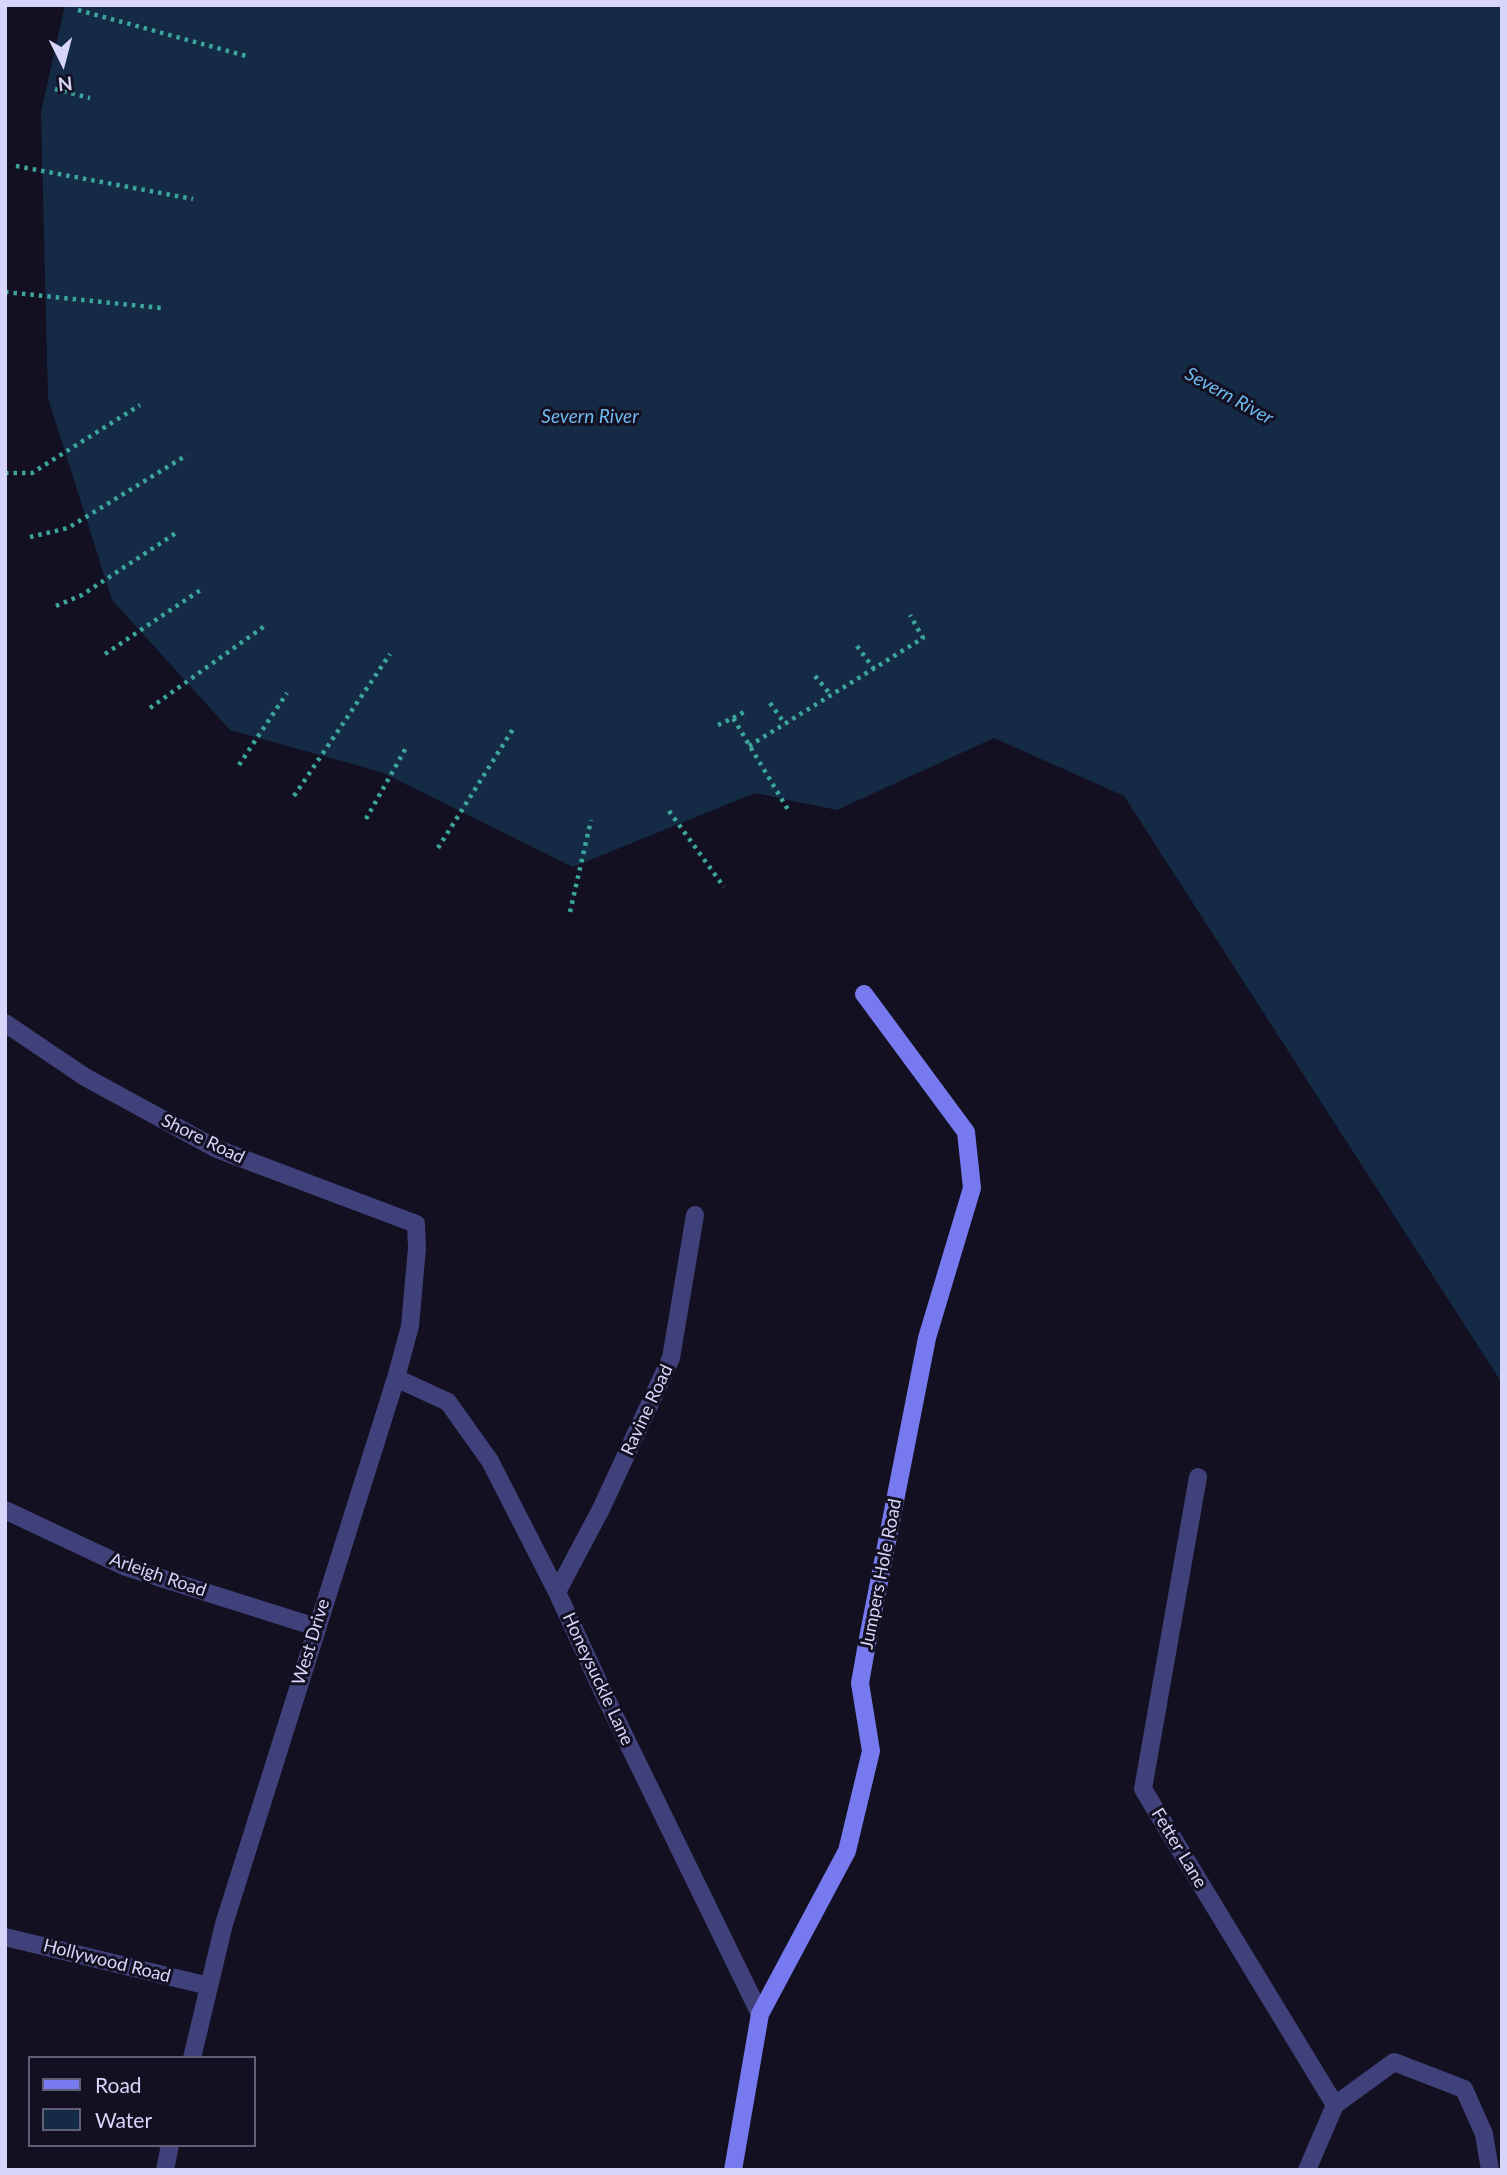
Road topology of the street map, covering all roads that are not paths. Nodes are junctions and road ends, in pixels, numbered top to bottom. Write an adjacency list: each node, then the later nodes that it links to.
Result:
1 (864, 994): 12 (street, Jumpers Hole Road)
2 (5, 1023): 4 (street, Shore Road)
3 (695, 1215): 8 (street, Ravine Road)
4 (416, 1224): 5 (street, West Drive)
5 (396, 1378): 8 (street, Honeysuckle Lane); 9 (street, West Drive)
6 (1198, 1477): 14 (street, Fetter Lane)
7 (5, 1510): 9 (street, Arleigh Road)
8 (557, 1592): 12 (street, Honeysuckle Lane)
9 (316, 1627): 11 (street, West Drive)
10 (5, 1937): 11 (street, Hollywood Road)
11 (209, 1986): 13 (street, West Drive)
12 (760, 2014): 17 (street, Jumpers Hole Road)
13 (192, 2056)
14 (1335, 2105): 18 (street); 19 (street)
15 (170, 2147): 16 (street)
16 (165, 2170)
17 (733, 2170)
18 (1307, 2170)
19 (1490, 2170)

